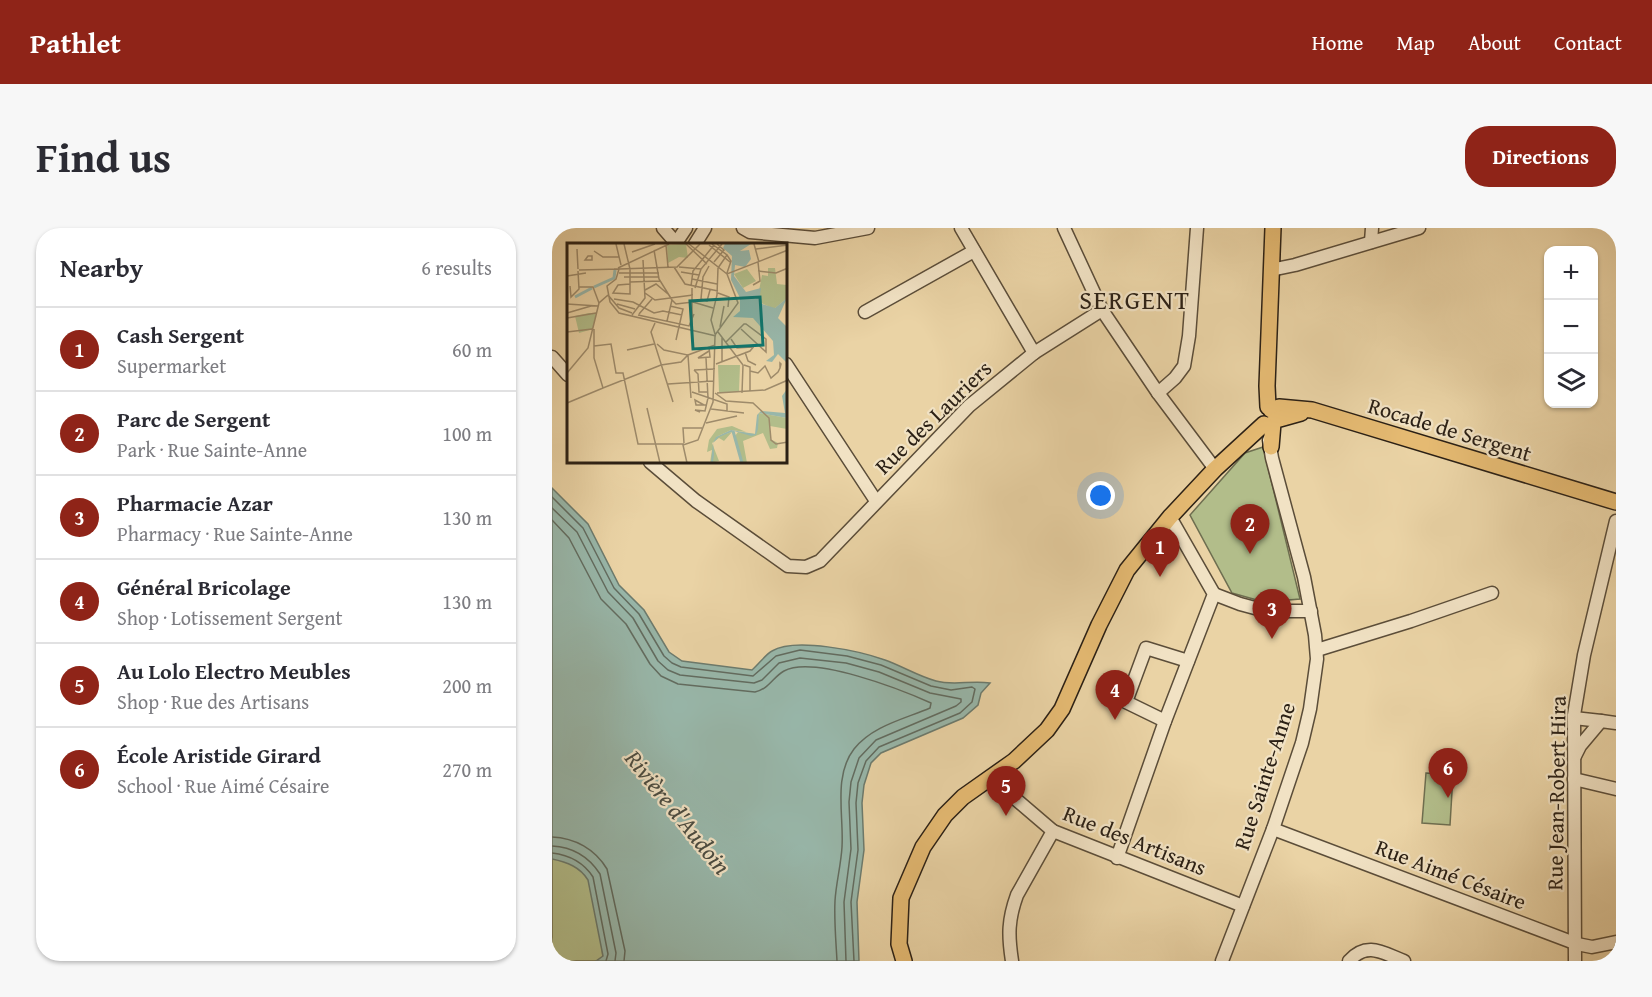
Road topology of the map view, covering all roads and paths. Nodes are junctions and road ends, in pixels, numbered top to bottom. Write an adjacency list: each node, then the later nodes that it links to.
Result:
1 (663, 228): 13 (street)
2 (686, 228): 14 (street)
3 (705, 228): 15 (street)
4 (743, 228): 5 (street)
5 (868, 228)
6 (961, 228): 16 (street)
7 (1064, 228): 18 (street)
8 (1197, 228): 24 (street)
9 (1273, 228): 17 (main road)
10 (1372, 228): 12 (street)
11 (1419, 228): 12 (street)
12 (1371, 242): 17 (street)
13 (676, 243)
14 (678, 243)
15 (696, 243)
16 (974, 251): 19 (street); 20 (street)
17 (1271, 270): 25 (main road)
18 (1102, 310): 20 (street, Rue des Lauriers); 24 (street)
19 (865, 312)
20 (1034, 353): 29 (street, Rue des Lauriers)
21 (552, 357): 23 (street)
22 (788, 367): 29 (street)
23 (567, 374)
24 (1158, 393): 28 (street)
25 (1268, 416): 26 (main road); 28 (main road); 30 (main road, Rocade de Sergent)
26 (1270, 447): 35 (street, Rue Sainte-Anne)
27 (652, 464): 29 (street, Rue des Lauriers)
28 (1215, 469): 31 (main road)
29 (876, 501)
30 (1616, 502)
31 (1170, 517): 34 (street); 43 (main road)
32 (1616, 521): 38 (street, Rue Jean-Robert Hira)
33 (1492, 593): 36 (street)
34 (1214, 594): 35 (street); 37 (street)
35 (1311, 611): 36 (street, Rue Sainte-Anne)
36 (1317, 650): 46 (street, Rue Sainte-Anne)
37 (1188, 661): 39 (street); 39 (street)
38 (1574, 718): 40 (street); 42 (street, Rue Jean-Robert Hira)
39 (1166, 721): 48 (street)
40 (1601, 721): 41 (street); 42 (street)
41 (1616, 723)
42 (1574, 758): 44 (street, Rue Jean-Robert Hira)
43 (991, 778): 47 (street, Rue des Artisans); 52 (main road)
44 (1574, 779): 45 (street); 51 (street, Rue Jean-Robert Hira)
45 (1616, 789)
46 (1273, 829): 49 (street, Rue Sainte-Anne); 51 (street, Rue Aimé Césaire)
47 (1053, 831): 48 (street, Rue des Artisans); 53 (street)
48 (1117, 858): 49 (street, Rue des Artisans)
49 (1243, 906): 54 (street, Rue Sainte-Anne)
50 (1616, 942): 51 (street, Rue Aimé Césaire)
51 (1576, 944): 57 (street, Rue Jean-Robert Hira)
52 (904, 961)
53 (1012, 961)
54 (1222, 961)
55 (1349, 961): 56 (street)
56 (1404, 961)
57 (1575, 961)

